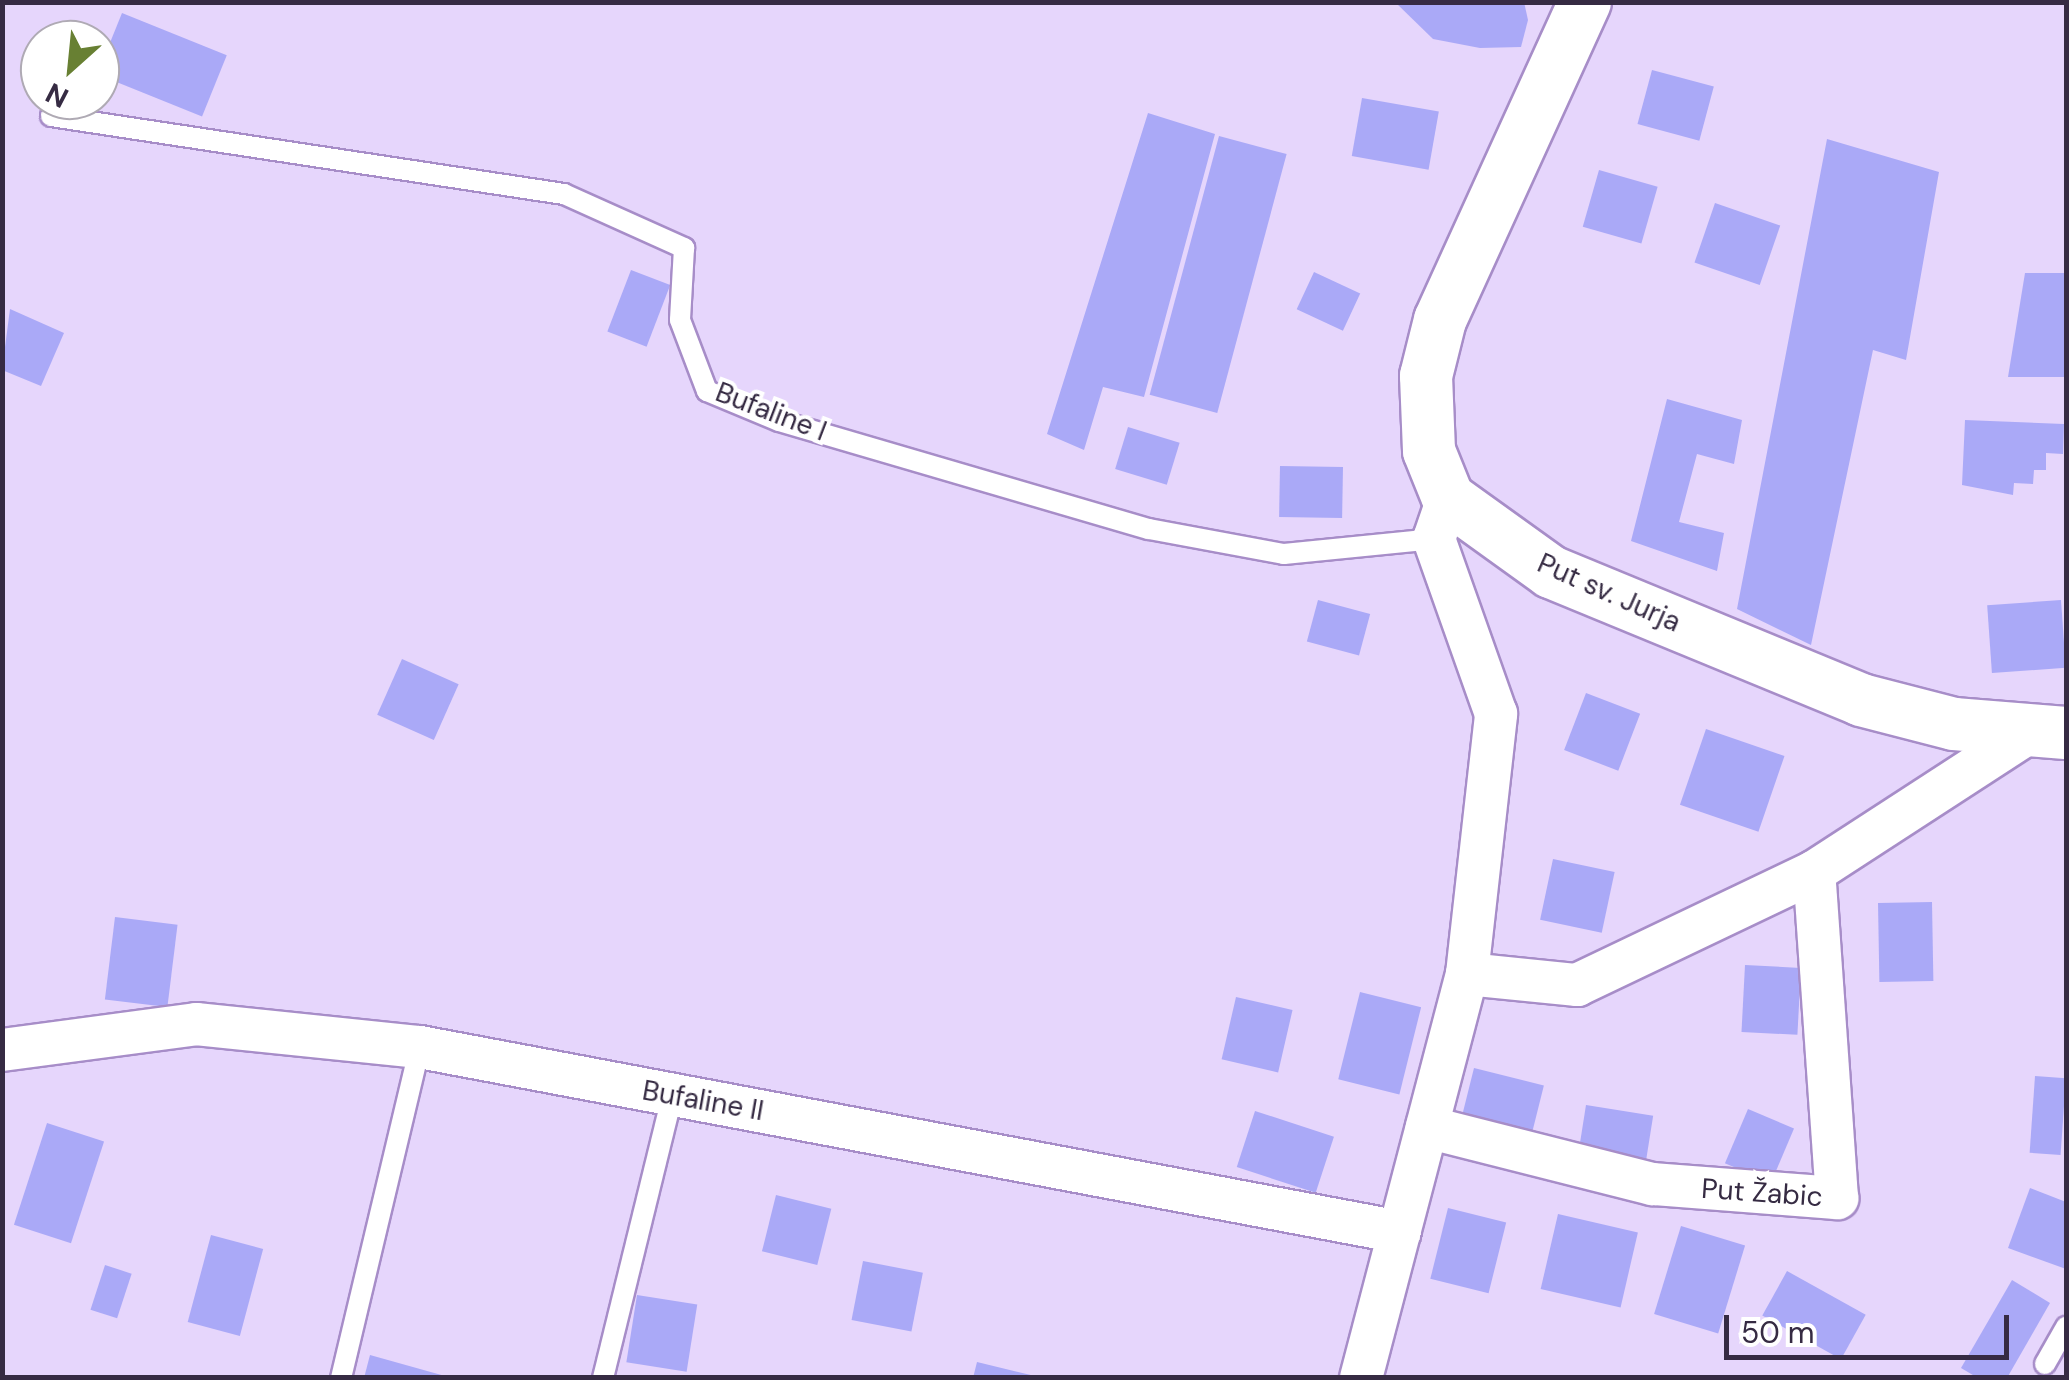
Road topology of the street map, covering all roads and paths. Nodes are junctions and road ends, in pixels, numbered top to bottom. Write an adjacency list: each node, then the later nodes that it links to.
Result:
1 (1585, 2): 3 (street)
2 (76, 120): 3 (lane, Bufaline I)
3 (1441, 519): 4 (street, Put sv. Jurja); 6 (street)
4 (2047, 733): 5 (street)
5 (1814, 872): 6 (street); 10 (street, Put Žabic)
6 (1467, 974): 10 (street)
7 (420, 1047): 8 (street, Bufaline II); 9 (street, Bufaline II); 14 (lane)
8 (2, 1050)
9 (672, 1097): 11 (street, Bufaline II); 15 (lane)
10 (1427, 1127): 11 (street)
11 (1400, 1232): 16 (street)
12 (2066, 1327): 13 (lane)
13 (2045, 1364)
14 (341, 1378)
15 (603, 1378)
16 (1361, 1378)

